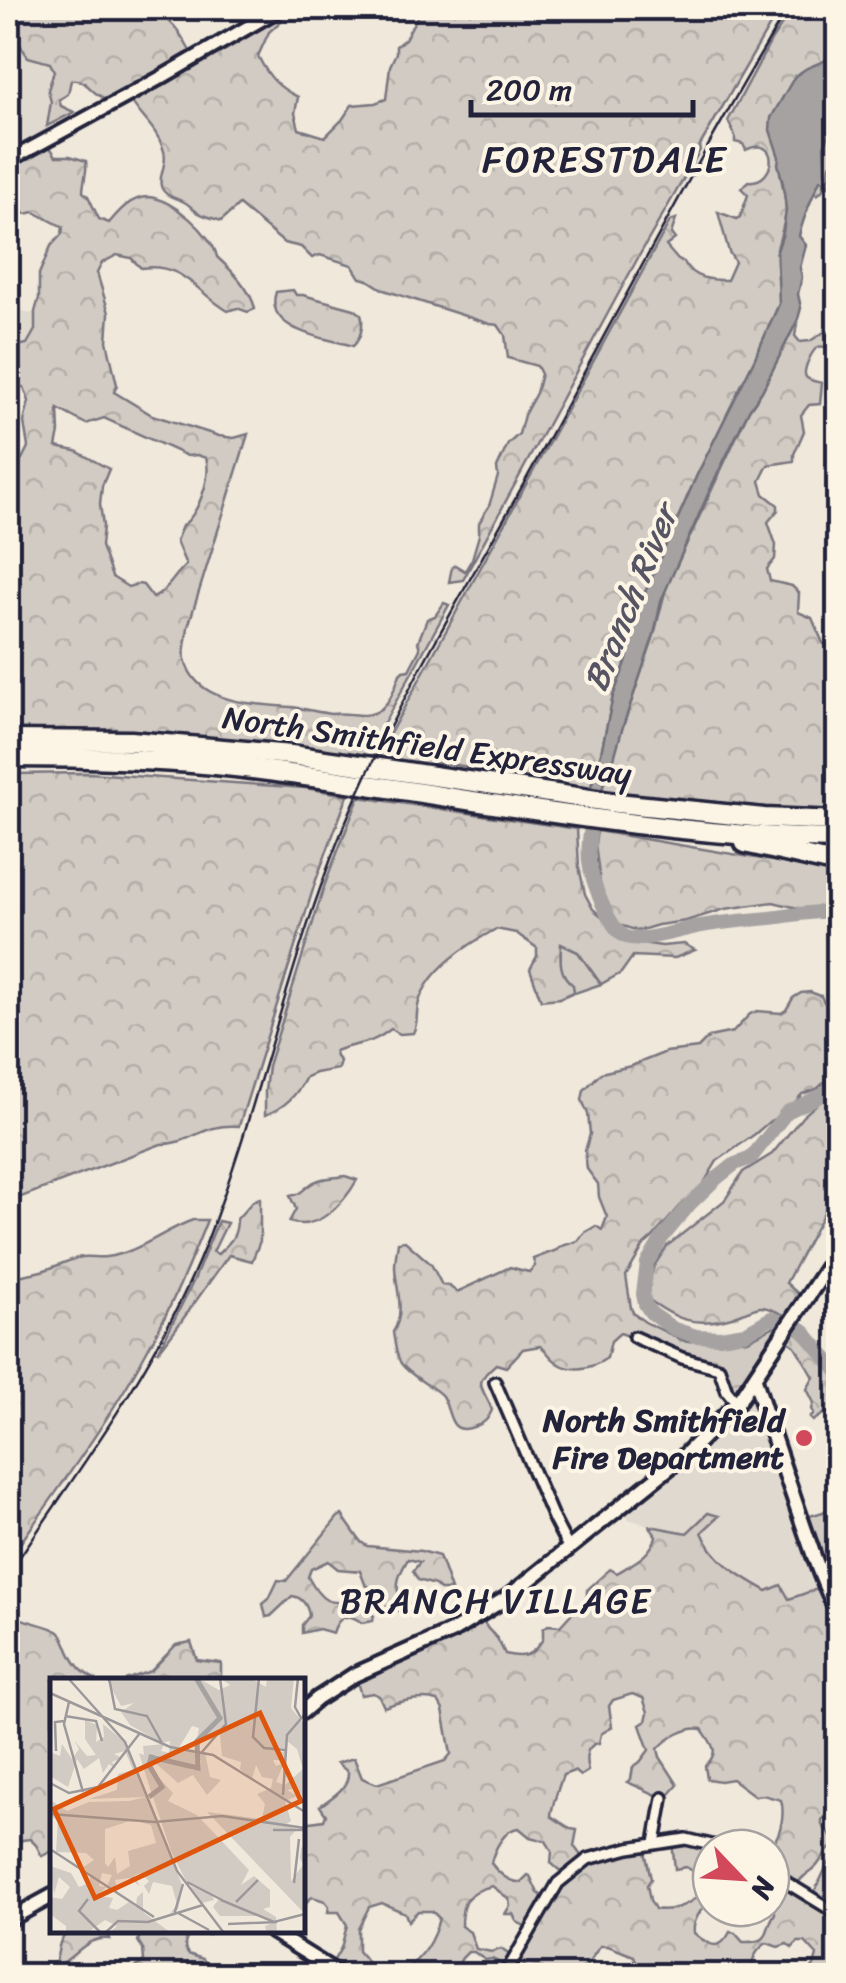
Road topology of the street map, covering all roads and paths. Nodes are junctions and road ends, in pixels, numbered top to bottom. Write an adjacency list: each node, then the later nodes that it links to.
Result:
1 (281, 8): 2 (street)
2 (8, 161)
3 (8, 740): 5 (highway, North Smithfield Expressway)
4 (8, 758): 5 (highway, North Smithfield Expressway)
5 (573, 806): 6 (highway, North Smithfield Expressway)
6 (616, 812): 7 (highway, North Smithfield Expressway); 8 (highway, North Smithfield Expressway)
7 (838, 821)
8 (706, 831): 9 (highway, North Smithfield Expressway); 10 (highway)
9 (838, 839)
10 (838, 864)
11 (838, 1251): 13 (main road)
12 (634, 1338): 15 (street)
13 (755, 1379): 15 (main road); 17 (main road)
14 (495, 1382): 16 (street)
15 (737, 1403): 16 (main road)
16 (569, 1549): 18 (main road)
17 (838, 1612)
18 (305, 1709)
19 (662, 1798): 21 (street)
20 (691, 1840): 21 (street)
21 (655, 1843): 28 (street)
22 (791, 1885): 24 (street)
23 (50, 1897): 25 (main road)
24 (838, 1914)
25 (8, 1920)
26 (273, 1933): 27 (street)
27 (343, 1976)
28 (504, 1976)

